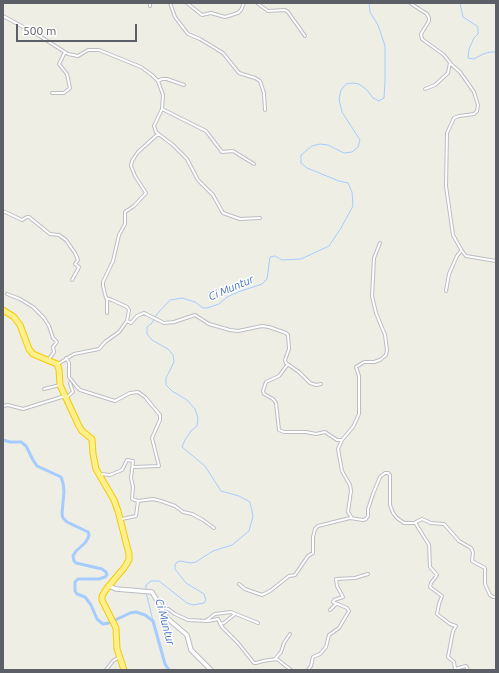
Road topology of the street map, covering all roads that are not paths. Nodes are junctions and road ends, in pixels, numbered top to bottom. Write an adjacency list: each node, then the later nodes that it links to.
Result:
1 (170, 3): 15 (street)
2 (187, 3): 3 (street)
3 (244, 3)
4 (257, 3): 7 (street)
5 (410, 3): 9 (street)
6 (3, 16): 8 (street)
7 (305, 36)
8 (65, 52): 10 (street); 13 (street)
9 (450, 63): 12 (street); 21 (street)
10 (158, 81): 11 (street); 14 (street)
11 (184, 86)
12 (425, 89)
13 (52, 94)
14 (162, 109): 16 (street); 17 (street)
15 (265, 110)
16 (158, 134): 19 (street); 26 (street)
17 (254, 164)
18 (3, 211): 23 (street)
19 (260, 218)
20 (380, 243): 40 (street)
21 (462, 251): 22 (street); 24 (street)
22 (496, 261)
23 (72, 280)
24 (446, 291)
25 (7, 294): 31 (street)
26 (107, 299): 28 (street); 29 (street)
27 (3, 310): 31 (highway)
28 (107, 313)
29 (127, 321): 30 (street); 33 (street)
30 (66, 358): 32 (street); 41 (street)
31 (49, 360): 32 (highway)
32 (57, 364): 36 (highway)
33 (288, 364): 35 (street); 40 (street)
34 (70, 383): 38 (street)
35 (321, 384)
36 (60, 385): 37 (street); 38 (highway)
37 (44, 389)
38 (65, 397): 39 (street); 42 (highway)
39 (3, 406)
40 (342, 440): 44 (street)
41 (133, 467): 42 (street); 43 (street)
42 (98, 473): 45 (highway)
43 (138, 501): 45 (street); 47 (street)
44 (352, 518): 46 (street); 49 (street)
45 (121, 520): 50 (highway)
46 (416, 523): 51 (street); 67 (street)
47 (214, 528)
48 (368, 574): 52 (street)
49 (239, 584)
50 (109, 586): 53 (main road); 60 (highway)
51 (496, 597)
52 (336, 604): 54 (street); 66 (street)
53 (161, 608): 56 (street); 64 (main road)
54 (330, 610)
55 (235, 614): 56 (street); 57 (street); 58 (street)
56 (206, 621): 58 (street)
57 (258, 623)
58 (220, 624): 61 (street)
59 (290, 634): 61 (street)
60 (119, 657): 62 (street); 63 (highway)
61 (275, 659): 65 (street)
62 (106, 670)
63 (124, 670)
64 (211, 670)
65 (291, 670)
66 (308, 670)
67 (468, 670)

